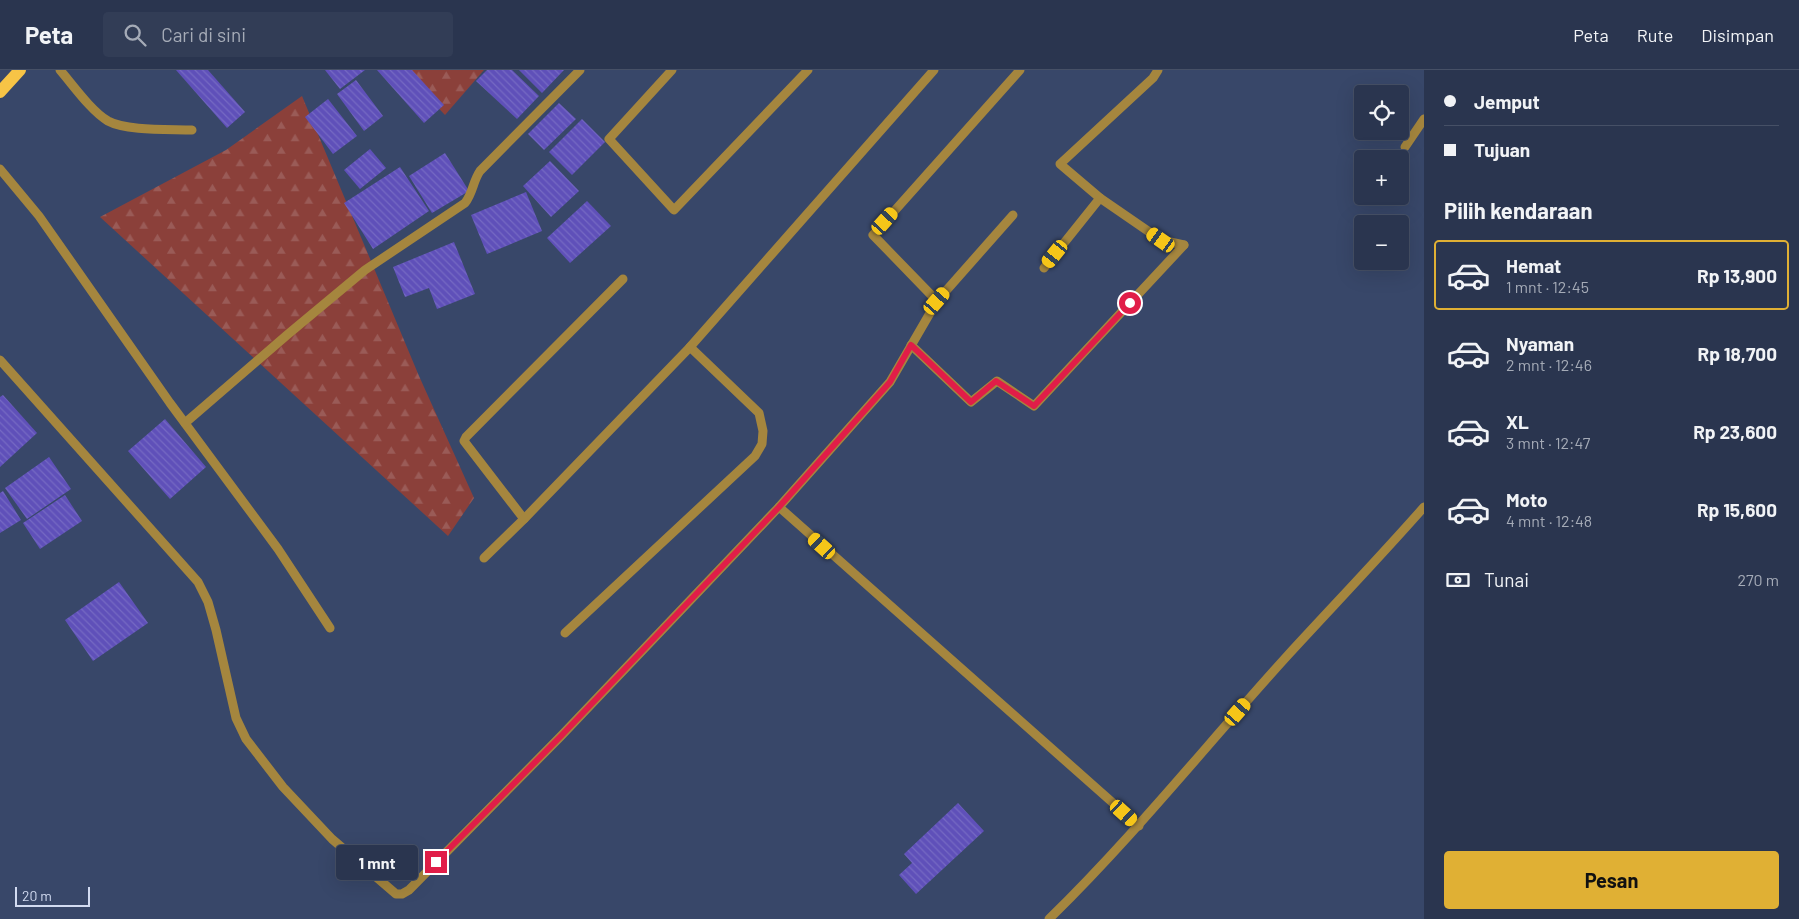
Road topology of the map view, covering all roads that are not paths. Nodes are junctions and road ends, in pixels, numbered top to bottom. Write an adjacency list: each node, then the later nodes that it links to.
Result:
1 (20, 70): 9 (main road)
2 (60, 70): 11 (street)
3 (580, 70): 22 (street)
4 (672, 70): 5 (street)
5 (808, 70)
6 (934, 70): 20 (street)
7 (1020, 70): 18 (street)
8 (1158, 70): 14 (street)
9 (0, 92)
10 (1424, 119): 12 (street)
11 (192, 130)
12 (1404, 147)
13 (0, 169): 22 (street)
14 (1100, 198): 16 (street); 19 (street)
15 (1013, 215): 18 (street)
16 (1044, 268)
17 (623, 279): 25 (street)
18 (937, 301): 19 (street)
19 (911, 345): 23 (street)
20 (690, 347): 25 (street); 28 (street)
21 (0, 360): 23 (street)
22 (185, 423): 27 (street)
23 (779, 507): 29 (street)
24 (1424, 507): 29 (street)
25 (524, 519): 26 (street)
26 (484, 558)
27 (330, 628)
28 (565, 633)
29 (1139, 826): 30 (street)
30 (1048, 919)

